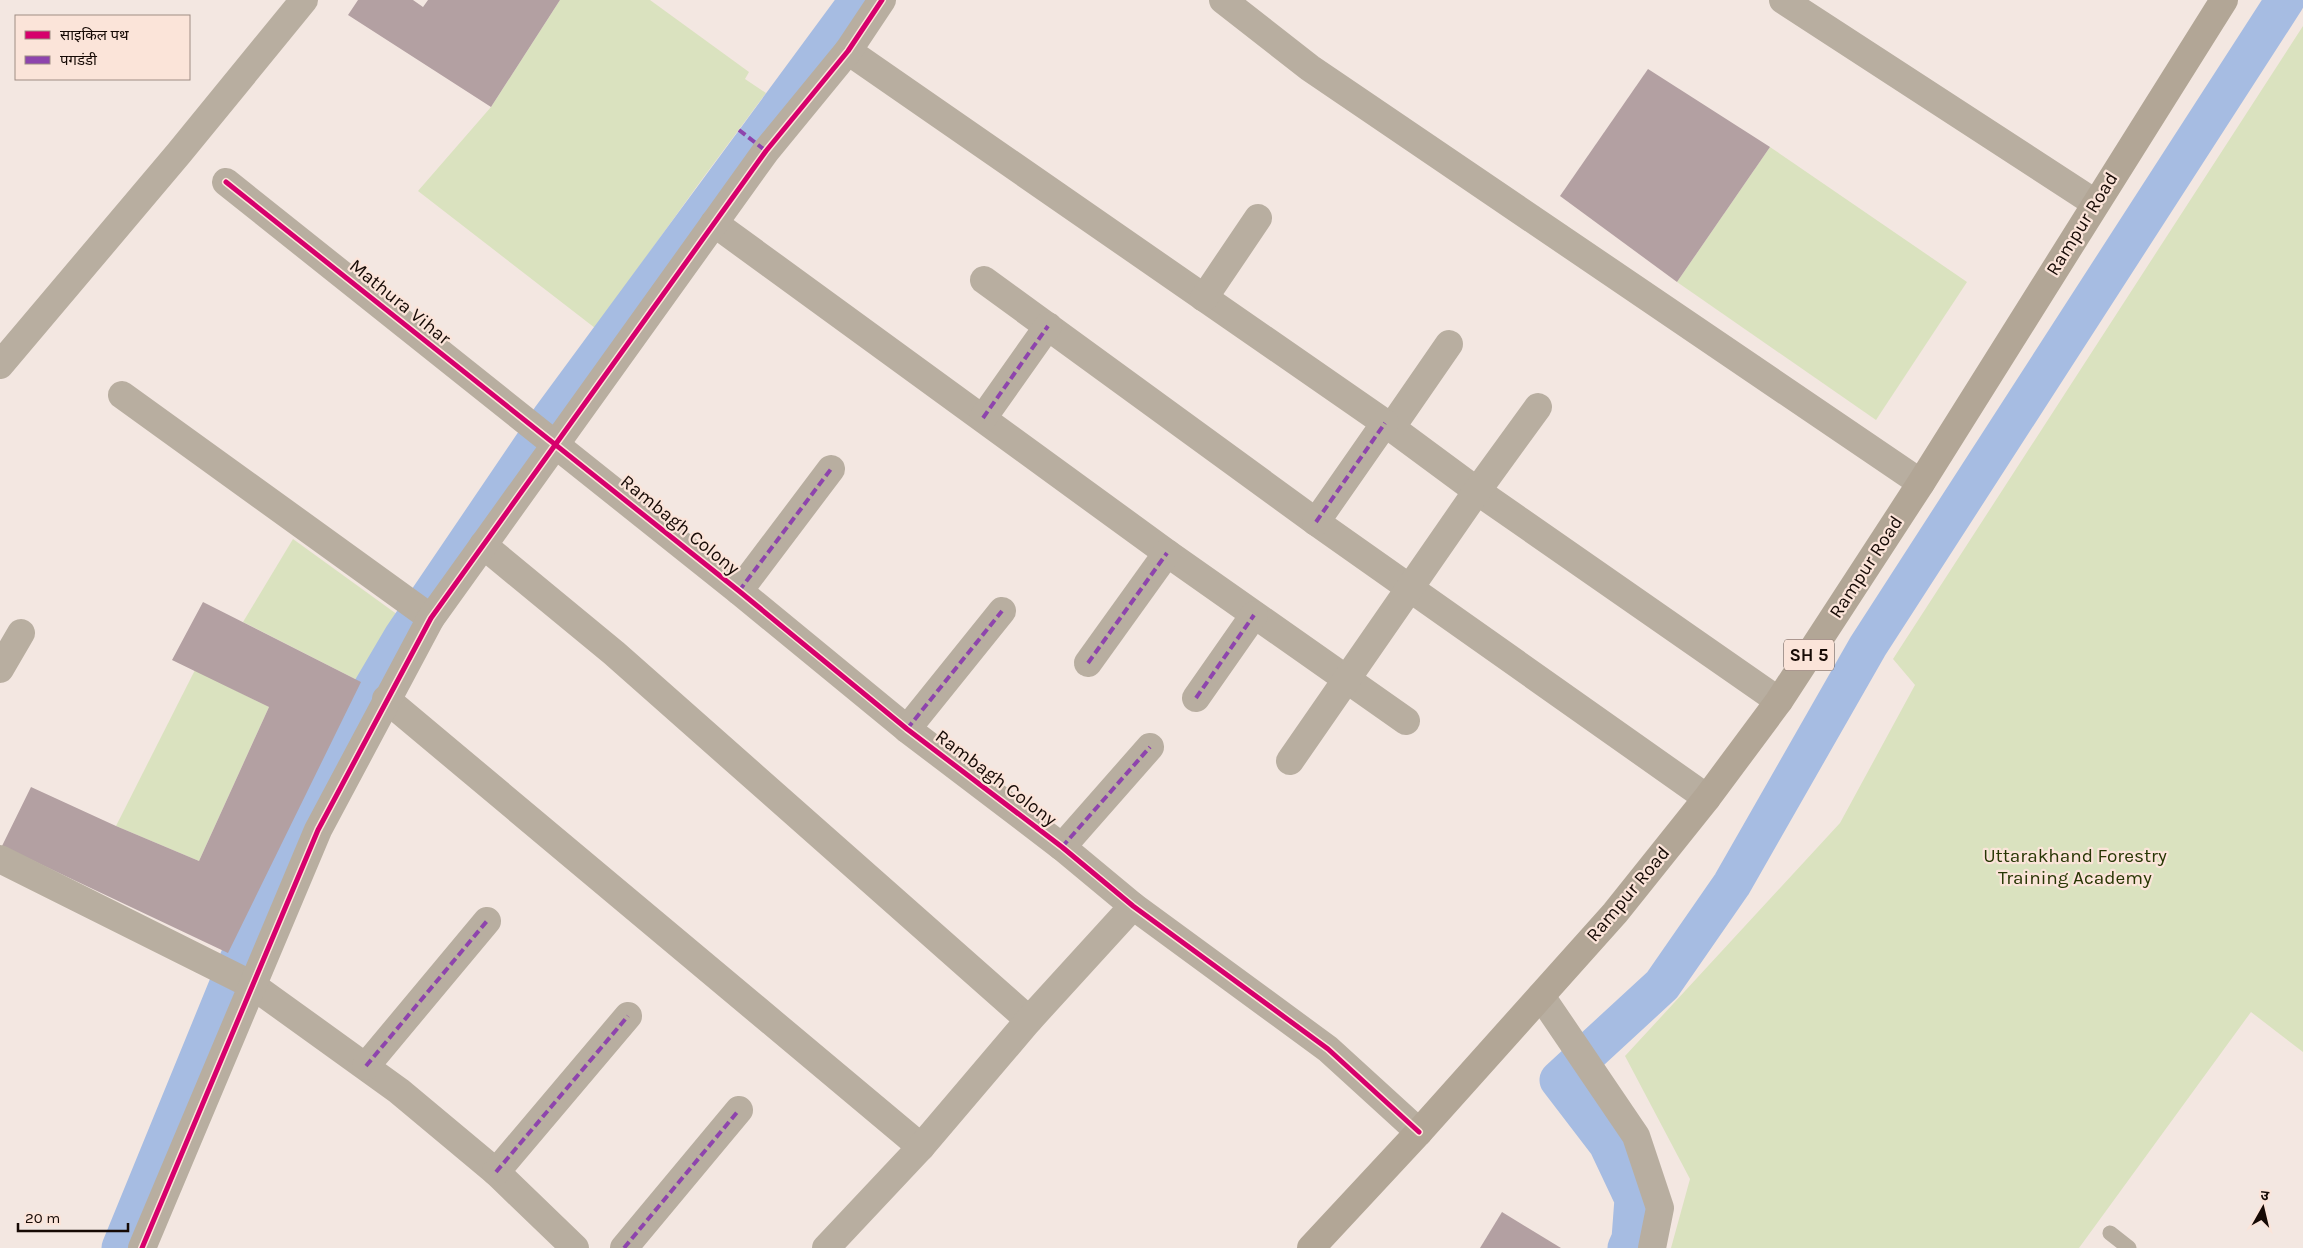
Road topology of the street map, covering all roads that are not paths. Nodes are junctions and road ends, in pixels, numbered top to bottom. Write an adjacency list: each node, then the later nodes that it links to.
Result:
1 (304, 0): 15 (street)
2 (882, 0): 6 (street)
3 (1223, 0): 22 (street)
4 (1783, 0): 8 (street)
5 (2224, 0): 8 (main road, Rampur Road / SH 5)
6 (848, 52): 10 (street); 12 (street)
7 (226, 182): 20 (street, Mathura Vihar)
8 (2095, 203): 22 (main road, Rampur Road / SH 5)
9 (1258, 218): 12 (street)
10 (714, 223): 18 (street); 20 (street)
11 (984, 280): 13 (street)
12 (1204, 298): 19 (street)
13 (1048, 326): 18 (street); 24 (street)
14 (1449, 344): 19 (street)
15 (0, 365)
16 (122, 396): 29 (street)
17 (1538, 407): 23 (street)
18 (983, 418): 26 (street)
19 (1388, 426): 23 (street); 24 (street)
20 (553, 443): 25 (street); 28 (street, Rambagh Colony)
21 (831, 469): 28 (street)
22 (1921, 482): 38 (main road, Rampur Road / SH 5)
23 (1477, 491): 27 (street); 38 (street)
24 (1316, 522): 27 (street)
25 (483, 544): 29 (street); 51 (street)
26 (1167, 554): 31 (street); 33 (street)
27 (1410, 588): 35 (street); 43 (street)
28 (739, 591): 40 (street, Rambagh Colony)
29 (423, 611): 37 (street)
30 (1002, 611): 40 (street)
31 (1254, 614): 35 (street); 36 (street)
32 (21, 633): 34 (street)
33 (1088, 663)
34 (0, 668)
35 (1347, 680): 39 (street); 42 (street)
36 (1196, 698)
37 (386, 699): 48 (street); 55 (street)
38 (1779, 701): 43 (main road, Rampur Road / SH 5)
39 (1406, 721)
40 (908, 729): 44 (street, Rambagh Colony)
41 (1150, 747): 44 (street)
42 (1290, 761)
43 (1707, 798): 49 (main road, Rampur Road / SH 5)
44 (1062, 847): 46 (street, Rambagh Colony)
45 (0, 859): 48 (street)
46 (1133, 906): 51 (street); 54 (street, Rambagh Colony)
47 (487, 921): 52 (street)
48 (240, 979): 52 (street); 58 (street)
49 (1541, 996): 54 (main road, Rampur Road / SH 5); 63 (street)
50 (628, 1016): 56 (street)
51 (1029, 1020): 55 (street)
52 (366, 1066): 56 (street)
53 (739, 1110): 60 (street)
54 (1419, 1132): 62 (main road, Rampur Road / SH 5)
55 (921, 1147): 61 (street)
56 (496, 1172): 59 (street)
57 (2110, 1233): 64 (lane)
58 (142, 1248)
59 (575, 1248)
60 (624, 1248)
61 (826, 1248)
62 (1311, 1248)
63 (1652, 1248)
64 (2129, 1248)

